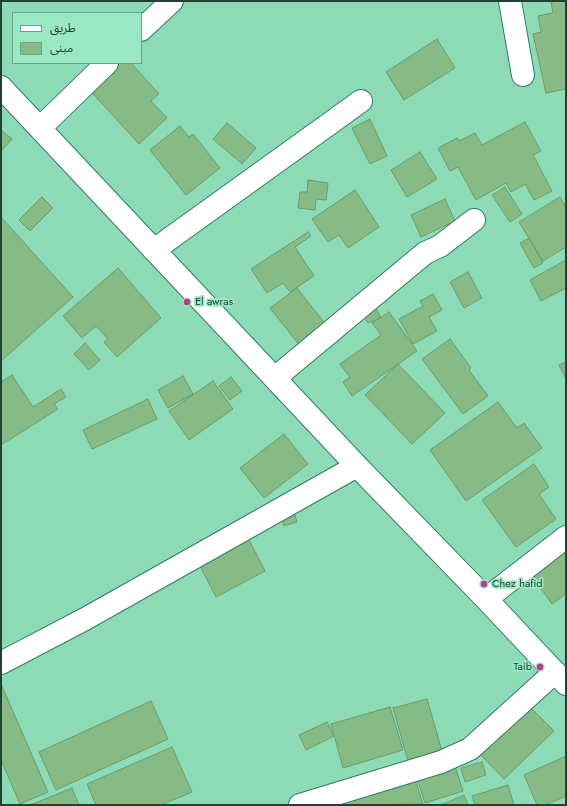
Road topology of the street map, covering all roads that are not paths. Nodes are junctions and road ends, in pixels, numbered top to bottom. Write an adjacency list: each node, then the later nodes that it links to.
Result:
1 (172, 1): 3 (street)
2 (510, 1): 5 (street)
3 (142, 29)
4 (106, 64): 8 (street)
5 (522, 75)
6 (1, 87): 8 (street)
7 (361, 101): 10 (street)
8 (40, 128): 10 (street)
9 (474, 220): 11 (street)
10 (154, 250): 11 (street)
11 (275, 378): 12 (street)
12 (357, 466): 14 (street); 15 (street)
13 (566, 537): 14 (street)
14 (486, 598): 16 (street)
15 (1, 663)
16 (561, 678): 17 (street)
17 (300, 805)

